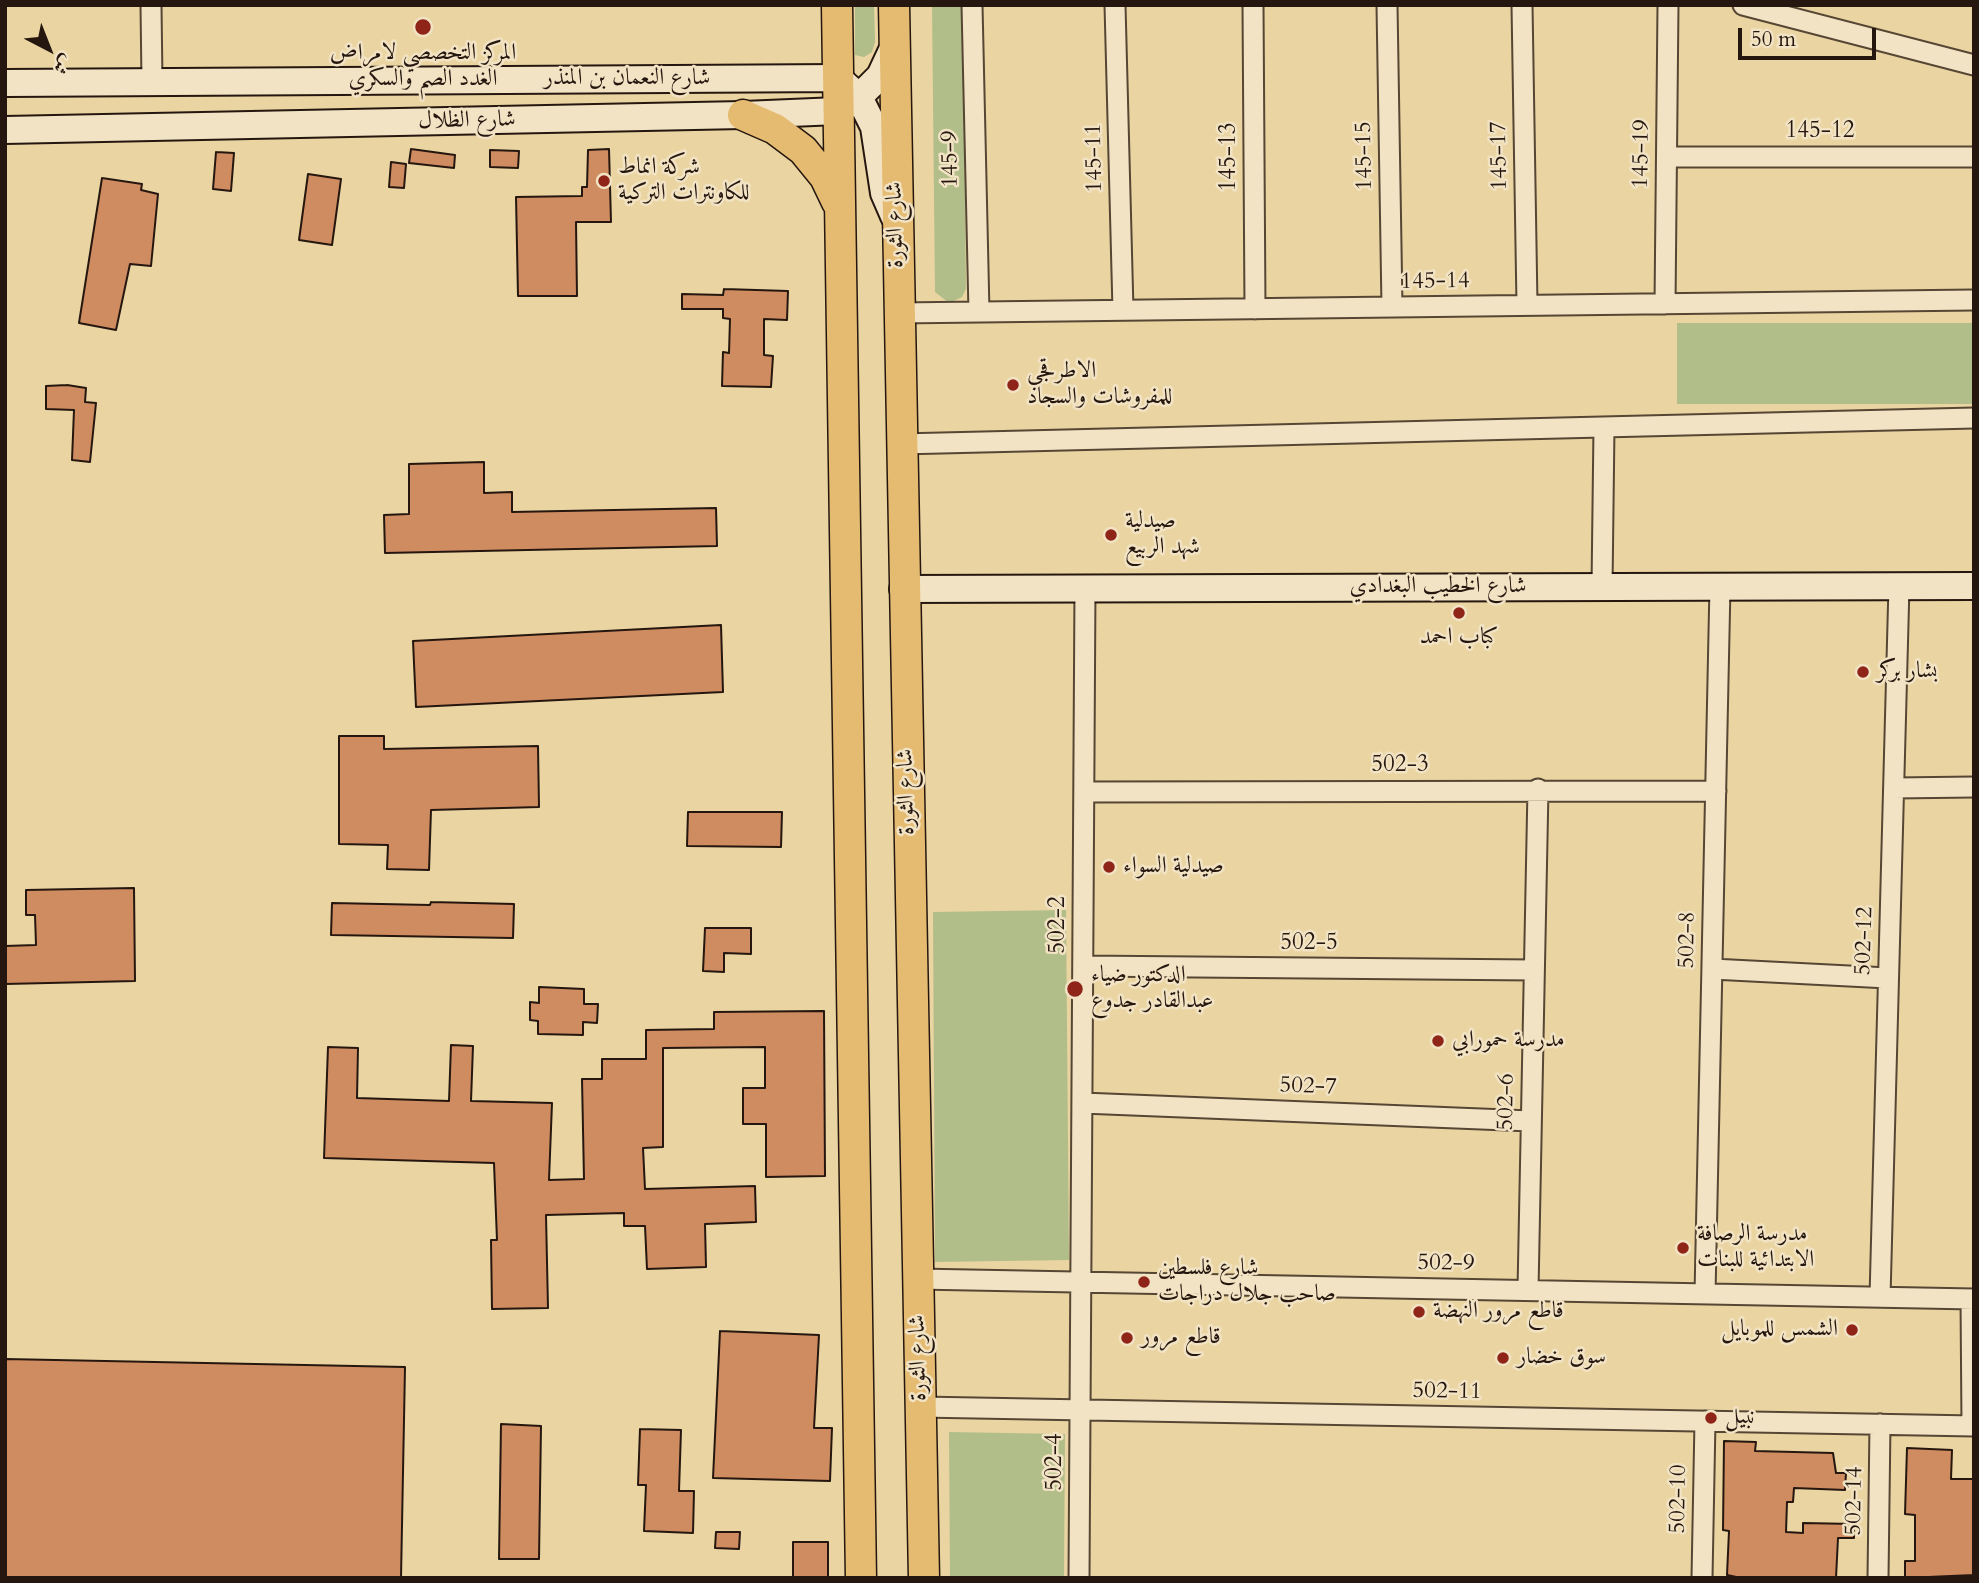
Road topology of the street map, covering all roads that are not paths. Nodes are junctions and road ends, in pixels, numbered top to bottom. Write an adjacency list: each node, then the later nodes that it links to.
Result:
1 (151, 5): 13 (street)
2 (837, 5): 15 (main road)
3 (894, 5): 11 (main road, شارع الثورة)
4 (972, 5): 29 (street, 145-9)
5 (1115, 5): 28 (street, 145-11)
6 (1254, 5): 27 (street, 145-13)
7 (1387, 5): 26 (street, 145-15)
8 (1522, 5): 25 (street, 145-17)
9 (1668, 5): 19 (street, 145-19)
10 (1743, 5): 12 (street)
11 (895, 44): 15 (street); 22 (main road, شارع الثورة)
12 (1974, 65)
13 (152, 82): 14 (street, شارع النعمان بن المنذر); 15 (street, شارع النعمان بن المنذر); 17 (street)
14 (5, 83)
15 (845, 95): 16 (street, شارع الظلال); 21 (main road); 22 (street)
16 (743, 116): 17 (street, شارع الظلال); 21 (main road)
17 (152, 127): 18 (street, شارع الظلال)
18 (5, 130)
19 (1667, 157): 20 (street, 145-12); 24 (street, 145-19)
20 (1974, 157)
21 (839, 208): 63 (main road)
22 (896, 221): 30 (main road, شارع الثورة)
23 (1974, 300): 24 (street, 145-14)
24 (1665, 303): 25 (street, 145-14)
25 (1527, 305): 26 (street, 145-14)
26 (1392, 307): 27 (street, 145-14)
27 (1255, 309): 28 (street, 145-14)
28 (1123, 310): 29 (street, 145-14)
29 (979, 312): 30 (street, 145-14)
30 (898, 313): 33 (main road, شارع الثورة)
31 (1974, 418): 32 (street)
32 (1604, 427): 33 (street); 37 (street)
33 (900, 444): 39 (main road, شارع الثورة)
34 (1720, 586): 35 (street, شارع الخطيب البغدادي); 37 (street, شارع الخطيب البغدادي); 43 (street, 502-8)
35 (1899, 586): 36 (street, شارع الخطيب البغدادي); 40 (street, 502-12)
36 (1974, 586)
37 (1602, 587): 38 (street, شارع الخطيب البغدادي)
38 (1085, 588): 39 (street, شارع الخطيب البغدادي); 44 (street, 502-2)
39 (903, 589): 51 (main road, شارع الثورة)
40 (1894, 788): 41 (street); 48 (street, 502-12)
41 (1974, 788)
42 (1538, 789): 43 (street, 502-3); 44 (street, 502-3); 47 (street, 502-6)
43 (1716, 790): 46 (street, 502-8)
44 (1084, 792): 45 (street, 502-2)
45 (1083, 967): 47 (street, 502-5); 49 (street, 502-2)
46 (1712, 969): 48 (street); 54 (street, 502-8)
47 (1534, 970): 50 (street, 502-6)
48 (1888, 978): 55 (street, 502-12)
49 (1083, 1103): 50 (street, 502-7); 52 (street, 502-2)
50 (1531, 1121): 53 (street, 502-6)
51 (917, 1279): 52 (street, 502-9); 58 (main road, شارع الثورة)
52 (1081, 1282): 53 (street, 502-9); 57 (street, 502-2)
53 (1528, 1290): 54 (street, 502-9)
54 (1705, 1294): 55 (street, 502-9)
55 (1880, 1297): 56 (street, 502-9)
56 (1972, 1299): 62 (street)
57 (1081, 1347): 59 (street, 502-4)
58 (920, 1407): 59 (street, 502-11); 64 (main road, شارع الثورة)
59 (1081, 1410): 60 (street, 502-11); 65 (street, 502-4)
60 (1705, 1421): 61 (street, 502-11); 66 (street, 502-10)
61 (1880, 1424): 62 (street, 502-11); 67 (street, 502-14)
62 (1973, 1426)
63 (860, 1578)
64 (924, 1578)
65 (1079, 1578)
66 (1702, 1578)
67 (1878, 1578)

